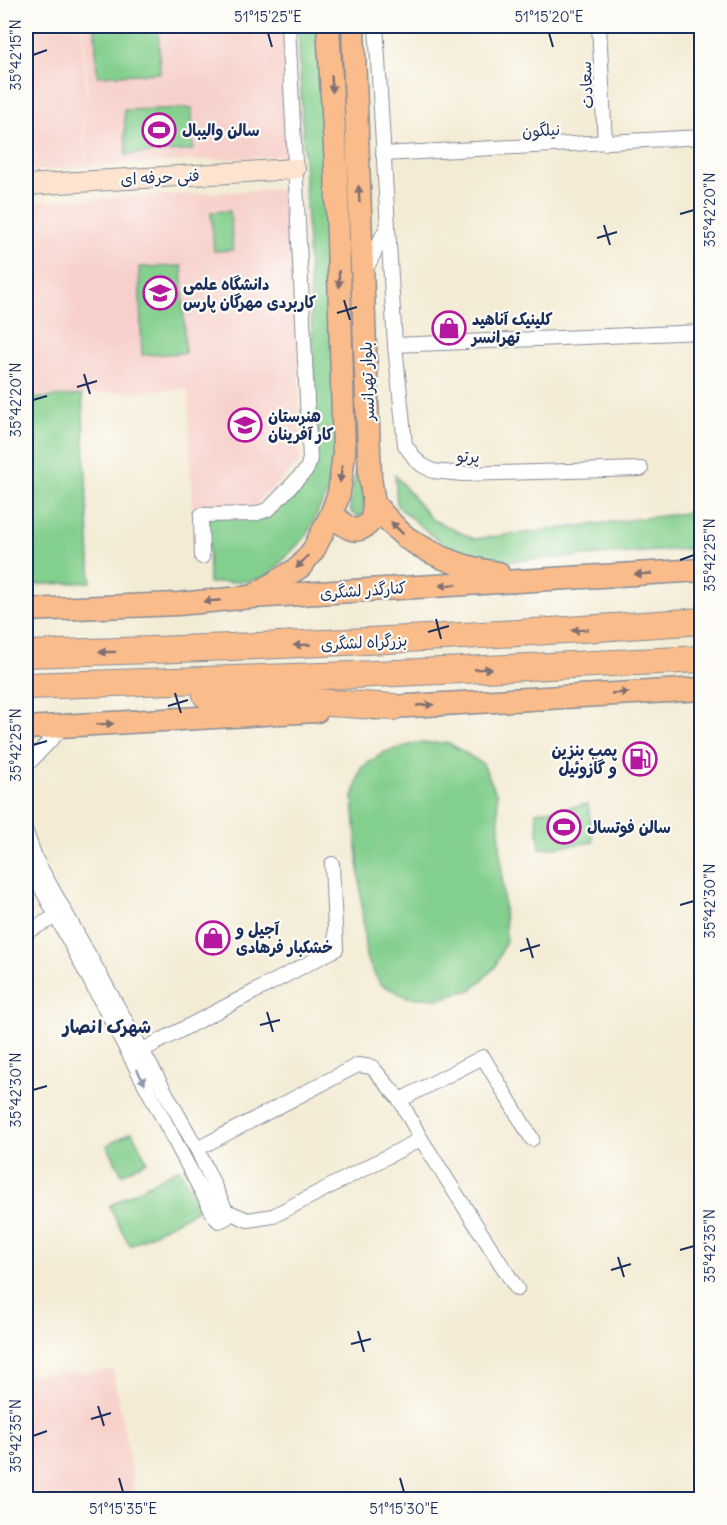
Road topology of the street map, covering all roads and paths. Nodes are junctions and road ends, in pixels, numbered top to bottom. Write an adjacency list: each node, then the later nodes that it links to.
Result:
1 (288, 26): 9 (street)
2 (328, 26): 17 (main road, بلوار تهرانسر, one-way to 17)
3 (353, 26): 12 (main road, بلوار تهرانسر, one-way to 3)
4 (376, 26): 8 (street, پرتو)
5 (599, 26): 7 (street, سعادت)
6 (702, 137): 7 (street, نیلگون)
7 (606, 143): 8 (street, نیلگون)
8 (383, 154): 11 (street, پرتو)
9 (295, 169): 10 (street, فنی حرفه ای); 18 (street)
10 (26, 185)
11 (387, 227): 12 (street); 14 (street, پرتو)
12 (363, 274): 16 (main road, بلوار تهرانسر)
13 (702, 332): 14 (street)
14 (395, 345): 15 (street, پرتو)
15 (641, 469)
16 (374, 504): 17 (main road); 20 (main road, one-way to 16)
17 (332, 513): 21 (main road, بلوار تهرانسر, one-way to 21)
18 (202, 557)
19 (702, 570): 20 (main road, کنارگذر لشگری, one-way to 20)
20 (548, 579): 21 (main road, کنارگذر لشگری, one-way to 21)
21 (251, 597): 22 (main road, کنارگذر لشگری, one-way to 22)
22 (26, 610)
23 (702, 621): 24 (highway, بزرگراه لشگری, one-way to 24)
24 (26, 654)
25 (702, 659): 26 (highway, بزرگراه لشگری, one-way to 25)
26 (54, 684): 27 (highway, بزرگراه لشگری); 29 (highway)
27 (26, 686)
28 (702, 688): 29 (main road, one-way to 28)
29 (393, 707): 30 (main road, one-way to 29)
30 (64, 726): 31 (main road); 32 (street)
31 (26, 728)
32 (26, 766)
33 (26, 832): 36 (street)
34 (26, 859): 36 (street)
35 (332, 864): 38 (street)
36 (60, 915): 37 (street); 38 (street)
37 (26, 932)
38 (136, 1054): 42 (street); 43 (street, one-way to 43)
39 (400, 1100): 40 (street); 41 (street); 42 (street)
40 (421, 1139): 43 (street); 44 (street)
41 (532, 1139)
42 (197, 1149): 43 (street)
43 (226, 1211)
44 (518, 1289)

